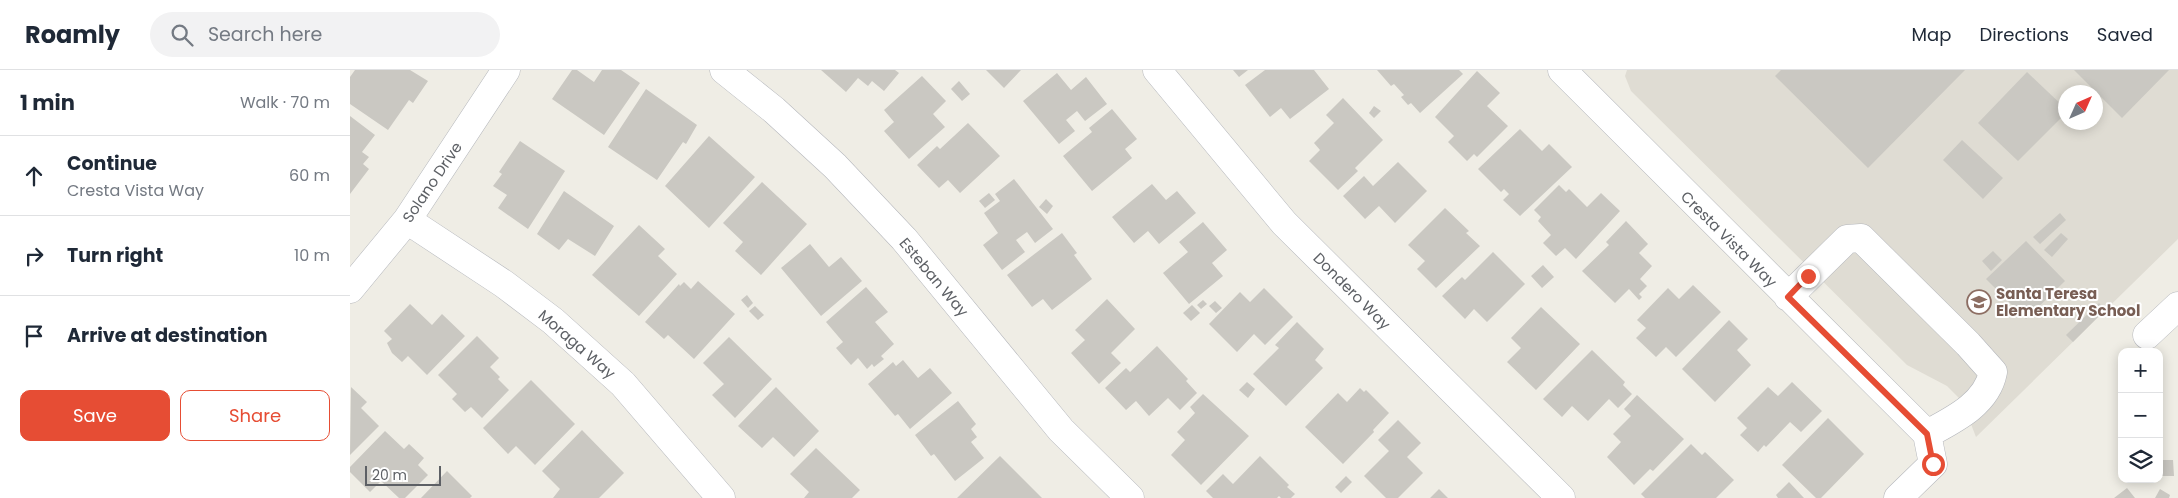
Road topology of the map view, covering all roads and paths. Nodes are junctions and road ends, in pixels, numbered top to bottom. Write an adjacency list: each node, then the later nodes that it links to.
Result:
1 (506, 70): 5 (street, Solano Drive)
2 (724, 70): 12 (street, Esteban Way)
3 (1157, 70): 13 (street, Dondero Way)
4 (1572, 74): 7 (street, Cresta Vista Way)
5 (407, 220): 6 (street, Solano Drive); 11 (street, Moraga Way)
6 (350, 289)
7 (1788, 297): 10 (street, Cresta Vista Way); 10 (street)
8 (2178, 306): 9 (street)
9 (2147, 335)
10 (1927, 434): 14 (street)
11 (721, 498)
12 (1130, 498)
13 (1561, 498)
14 (1898, 498)

